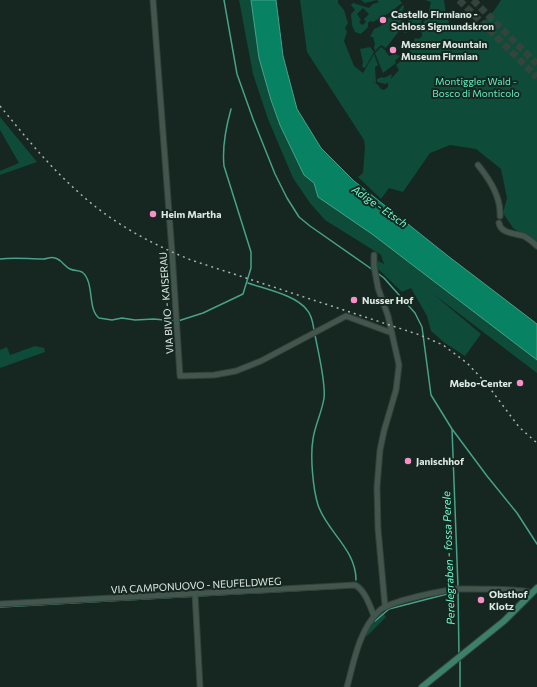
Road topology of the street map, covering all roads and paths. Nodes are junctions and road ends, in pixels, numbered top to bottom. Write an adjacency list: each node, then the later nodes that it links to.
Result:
1 (153, 0): 7 (street, VIA BIVIO - KAISERAU)
2 (478, 165): 3 (street)
3 (500, 216)
4 (500, 223): 5 (street)
5 (537, 246)
6 (374, 255): 7 (street)
7 (392, 333): 12 (street)
8 (537, 588): 9 (main road)
9 (532, 593): 12 (street); 16 (main road)
10 (195, 596): 11 (street, VIA CAMPONUOVO - NEUFELDWEG); 13 (street, VIA CAMPONUOVO - NEUFELDWEG); 14 (street)
11 (0, 604)
12 (386, 606): 13 (street)
13 (374, 616): 15 (street)
14 (200, 687)
15 (347, 687)
16 (422, 687)

